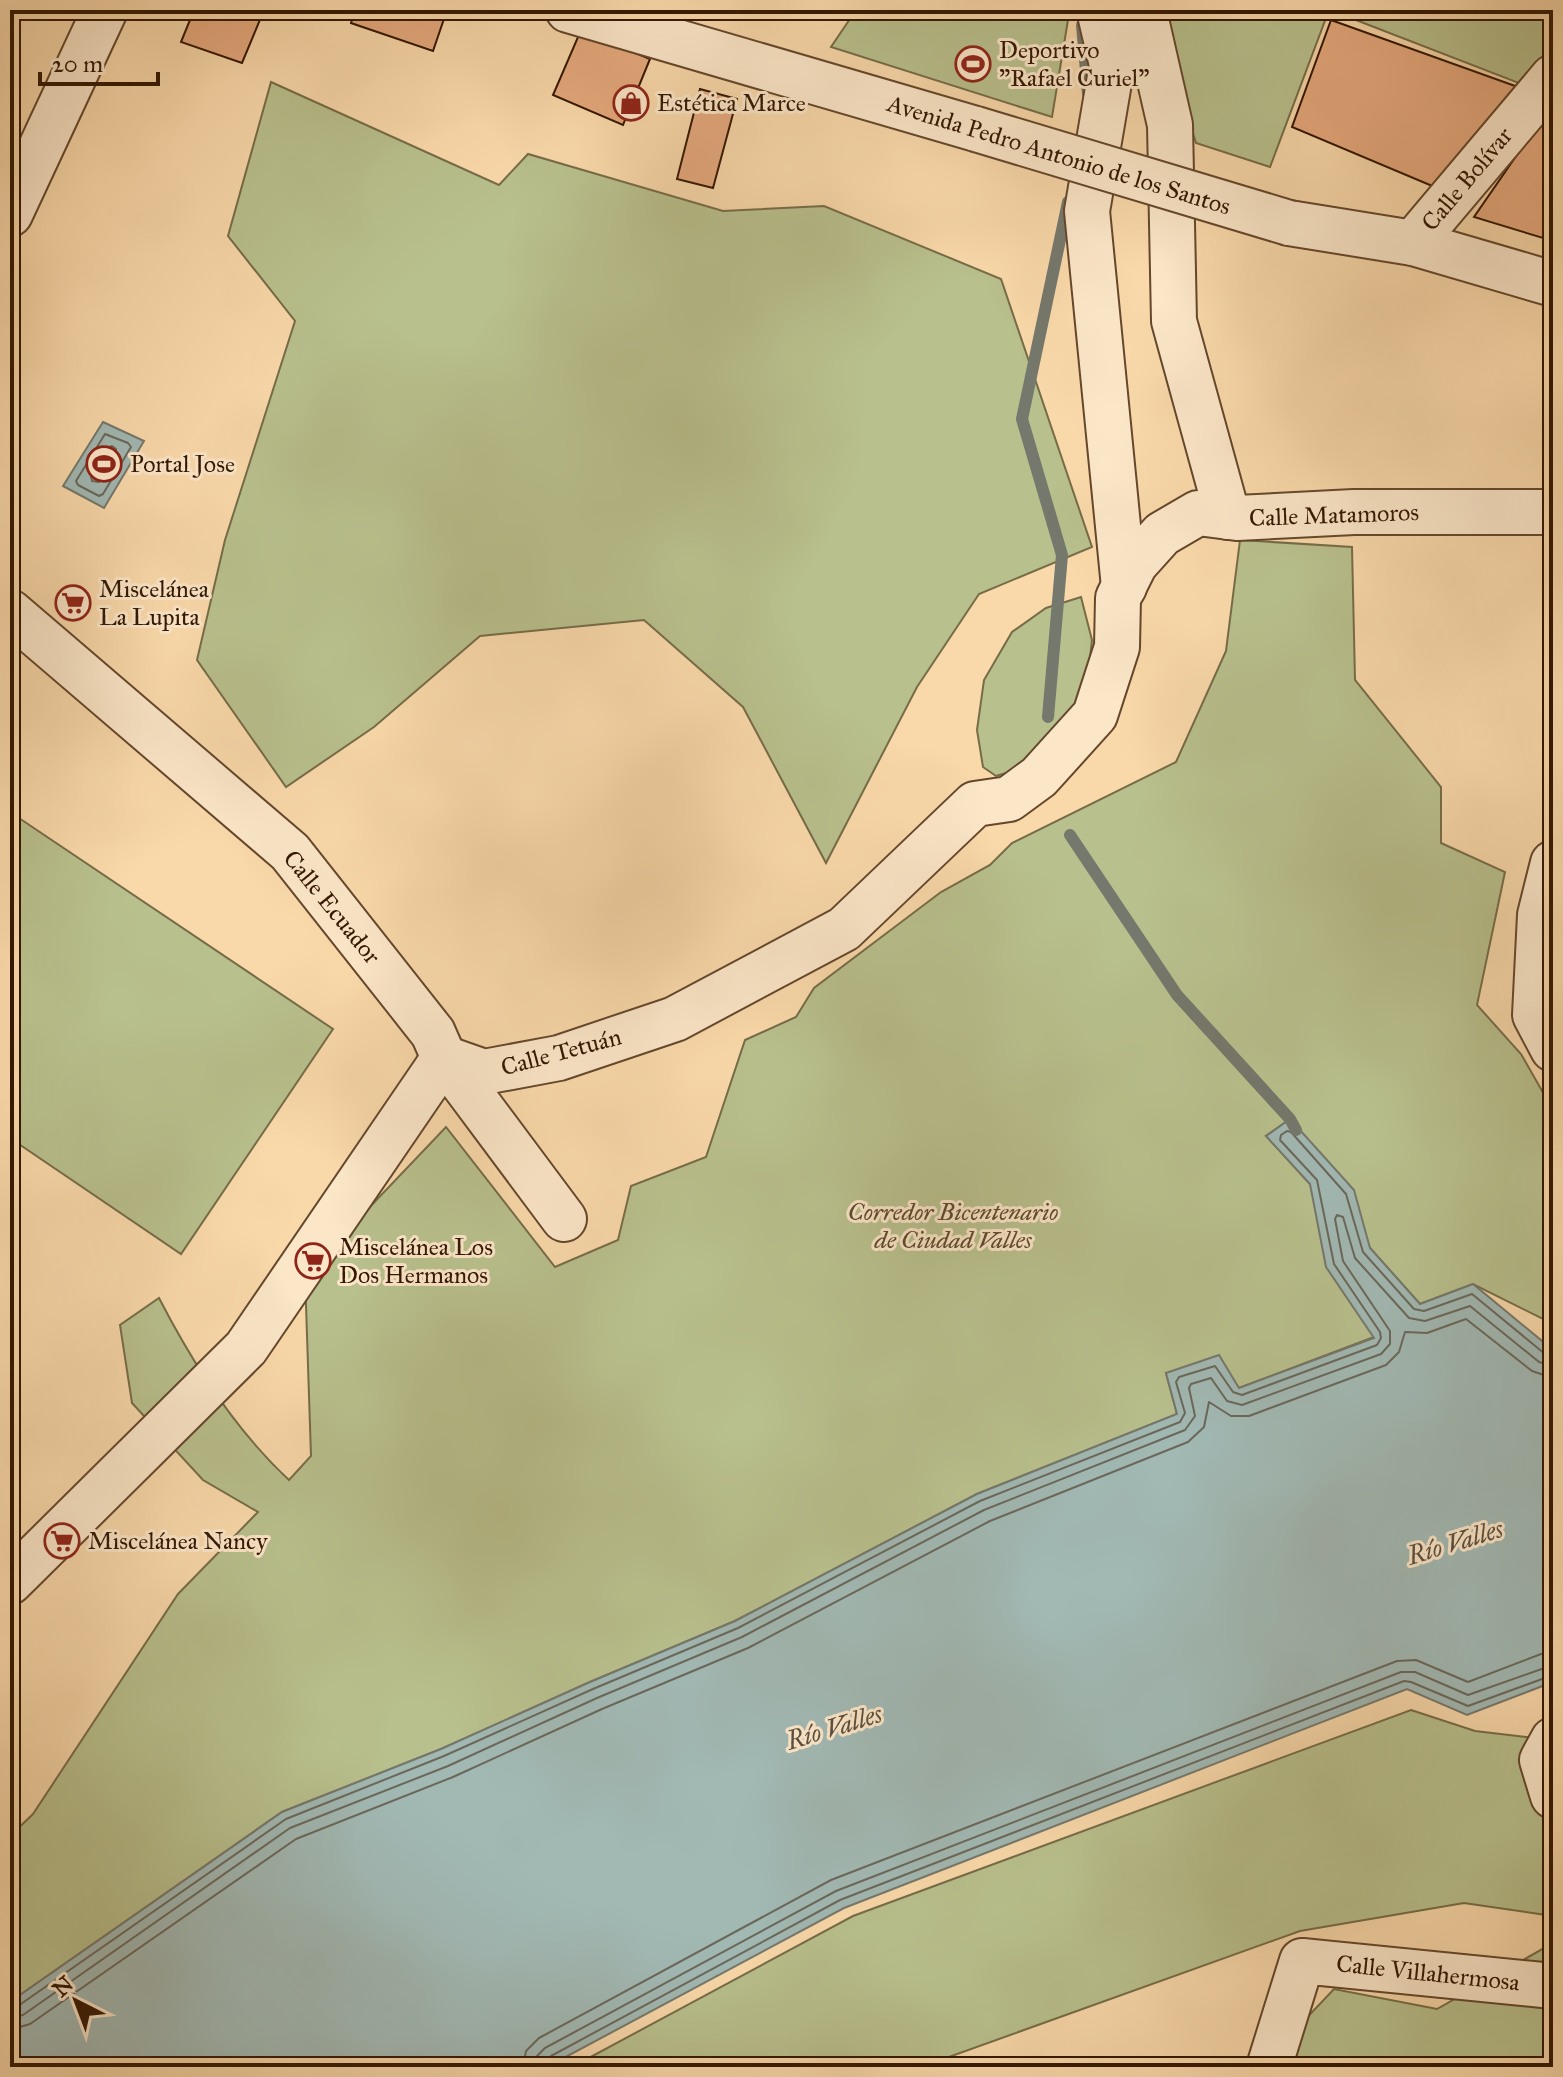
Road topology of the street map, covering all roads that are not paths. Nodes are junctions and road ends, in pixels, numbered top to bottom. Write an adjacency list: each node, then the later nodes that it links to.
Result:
1 (105, 10): 6 (street)
2 (568, 10): 7 (street, Avenida Pedro Antonio de los Santos, bridge)
3 (1099, 10): 11 (street, Calle Tetuán)
4 (1135, 10): 10 (street)
5 (1553, 77): 7 (street, Calle Bolívar)
6 (10, 214)
7 (1413, 243): 8 (street, Avenida Pedro Antonio de los Santos)
8 (1553, 284)
9 (1553, 512): 10 (street, Calle Matamoros)
10 (1228, 517): 11 (street, Calle Matamoros)
11 (1129, 576): 15 (street, Calle Tetuán)
12 (10, 612): 15 (street, Calle Ecuador)
13 (1553, 863): 14 (street)
14 (1553, 1049)
15 (444, 1058): 16 (street, Calle Ecuador); 17 (street)
16 (564, 1219)
17 (10, 1582)
18 (1553, 1740): 19 (street)
19 (1553, 1796)
20 (1553, 1986): 21 (street, Calle Villahermosa)
21 (1269, 2067)

